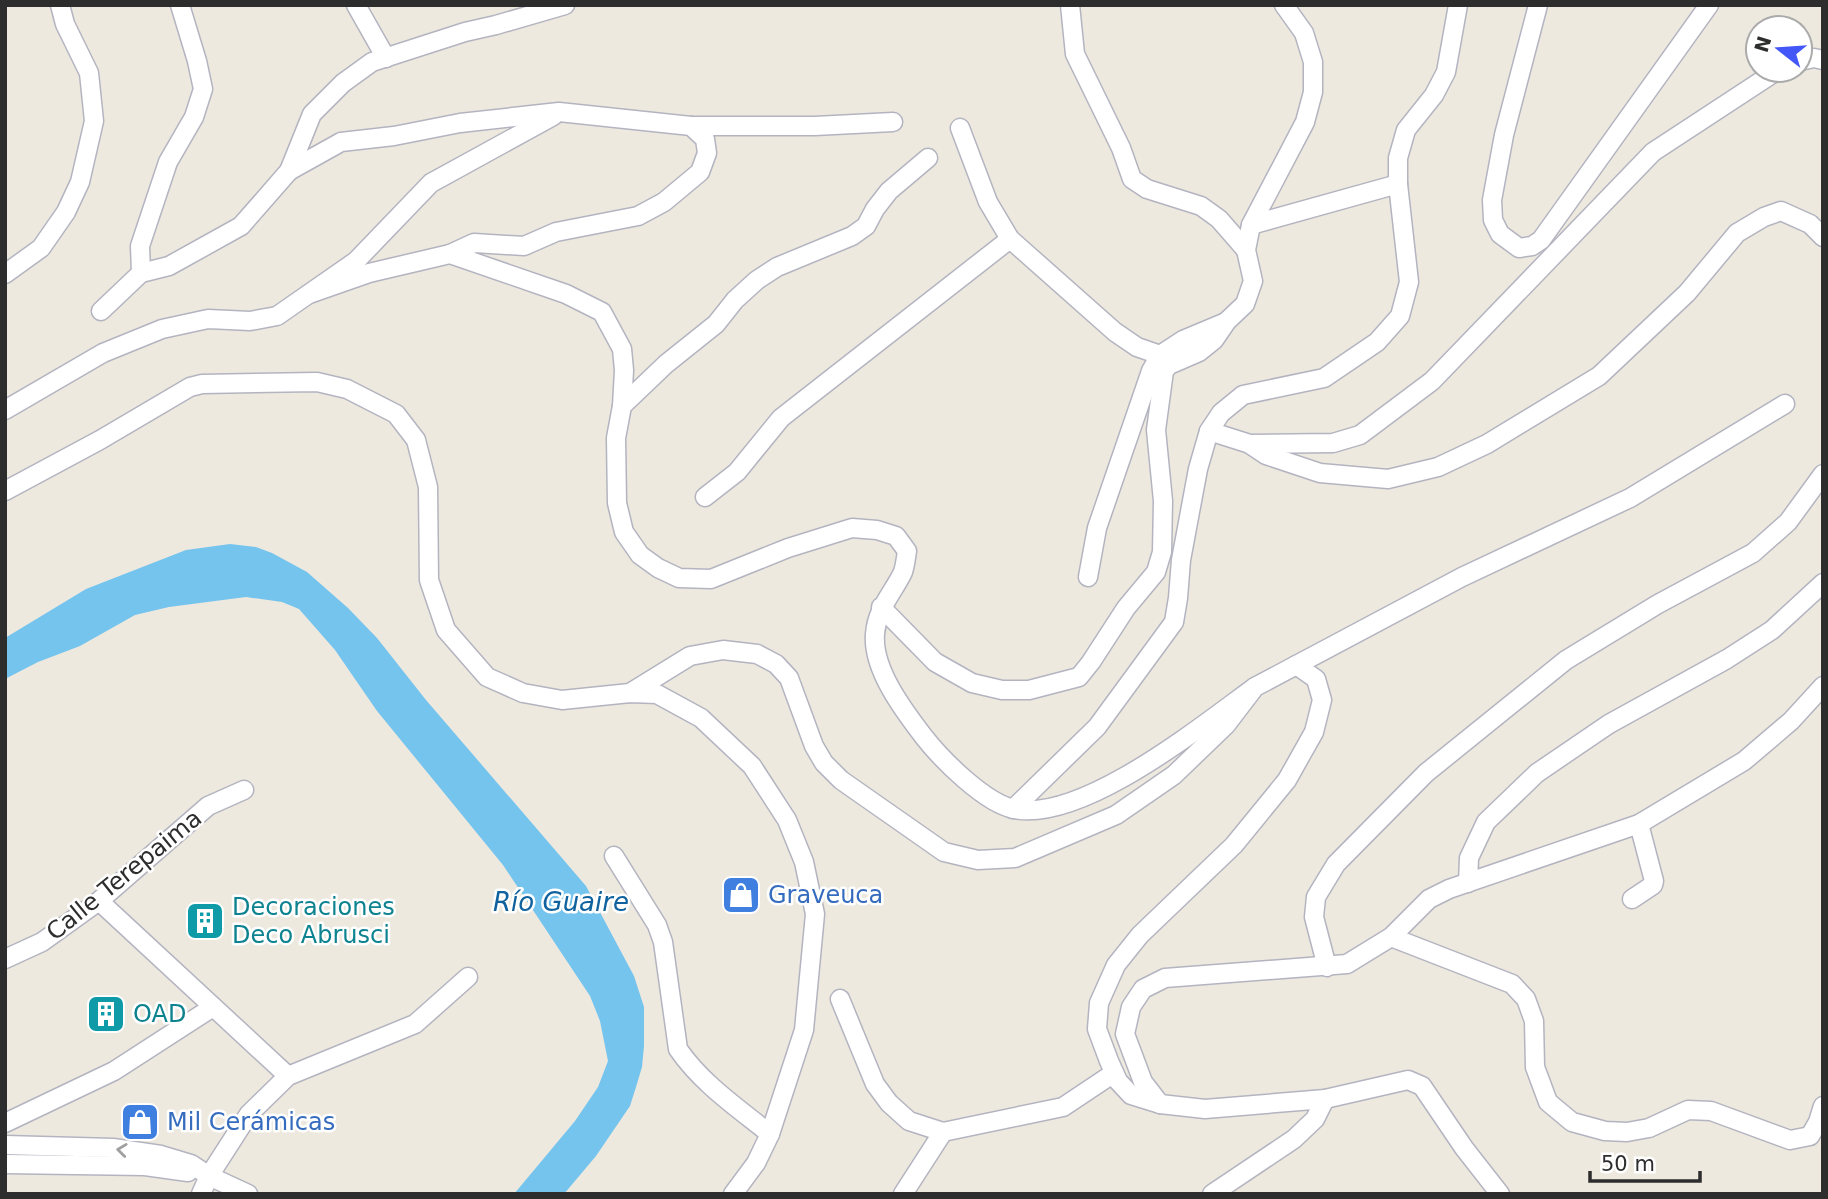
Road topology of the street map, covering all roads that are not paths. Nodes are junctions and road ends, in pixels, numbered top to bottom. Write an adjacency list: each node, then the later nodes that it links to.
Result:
1 (60, 5): 25 (street)
2 (180, 5): 26 (street)
3 (356, 5): 10 (street)
4 (565, 5): 10 (street)
5 (1070, 5): 22 (street)
6 (1284, 5): 19 (street)
7 (1458, 5): 18 (street)
8 (1538, 5): 9 (street)
9 (1709, 5)
10 (386, 58): 17 (street)
11 (1757, 84): 36 (street)
12 (559, 113): 14 (street); 17 (street); 28 (street)
13 (894, 122): 14 (street)
14 (691, 126): 24 (street)
15 (960, 128): 21 (street)
16 (928, 158): 33 (street)
17 (289, 171): 26 (street)
18 (1398, 184): 19 (street); 35 (street)
19 (1251, 225): 22 (street)
20 (1823, 237): 36 (street)
21 (1010, 239): 31 (street); 39 (street)
22 (1246, 250): 30 (street)
23 (5, 251): 25 (street)
24 (450, 254): 28 (street); 33 (street)
25 (21, 262): 27 (street)
26 (141, 272): 29 (street)
27 (5, 274)
28 (309, 294): 34 (street)
29 (101, 311)
30 (1227, 321): 31 (street); 42 (street)
31 (1160, 355): 40 (street)
32 (1785, 404): 43 (street)
33 (622, 406): 42 (street)
34 (5, 410)
35 (1209, 431): 36 (street); 48 (street)
36 (1250, 444)
37 (1823, 474): 56 (street)
38 (5, 491): 46 (street)
39 (705, 497)
40 (1088, 577)
41 (1823, 583): 51 (street)
42 (881, 607): 48 (street)
43 (1296, 665): 45 (street); 60 (street)
44 (1823, 686): 49 (street)
45 (1255, 687): 46 (street); 48 (street)
46 (631, 693): 67 (street)
47 (244, 790): 53 (street, Calle Terepaima)
48 (1013, 809)
49 (1639, 824): 51 (street); 52 (street)
50 (614, 856): 67 (street)
51 (1468, 883): 54 (street)
52 (1632, 899)
53 (99, 901): 55 (street, Calle Terepaima); 59 (street)
54 (1391, 937): 56 (street); 64 (street)
55 (5, 959)
56 (1327, 967): 63 (street)
57 (468, 978): 61 (street)
58 (840, 999): 66 (street)
59 (213, 1007): 61 (street); 65 (street)
60 (1114, 1073): 63 (street); 66 (street)
61 (288, 1076): 70 (street)
62 (1325, 1099): 63 (street); 75 (street); 76 (street)
63 (1160, 1104)
64 (1823, 1106)
65 (5, 1123)
66 (943, 1132): 74 (street)
67 (770, 1134): 73 (street)
68 (5, 1145): 70 (street, one-way to 68)
69 (5, 1164): 70 (street)
70 (209, 1176): 71 (street); 72 (street)
71 (201, 1194)
72 (248, 1194)
73 (733, 1194)
74 (902, 1194)
75 (1212, 1194)
76 (1500, 1194)

